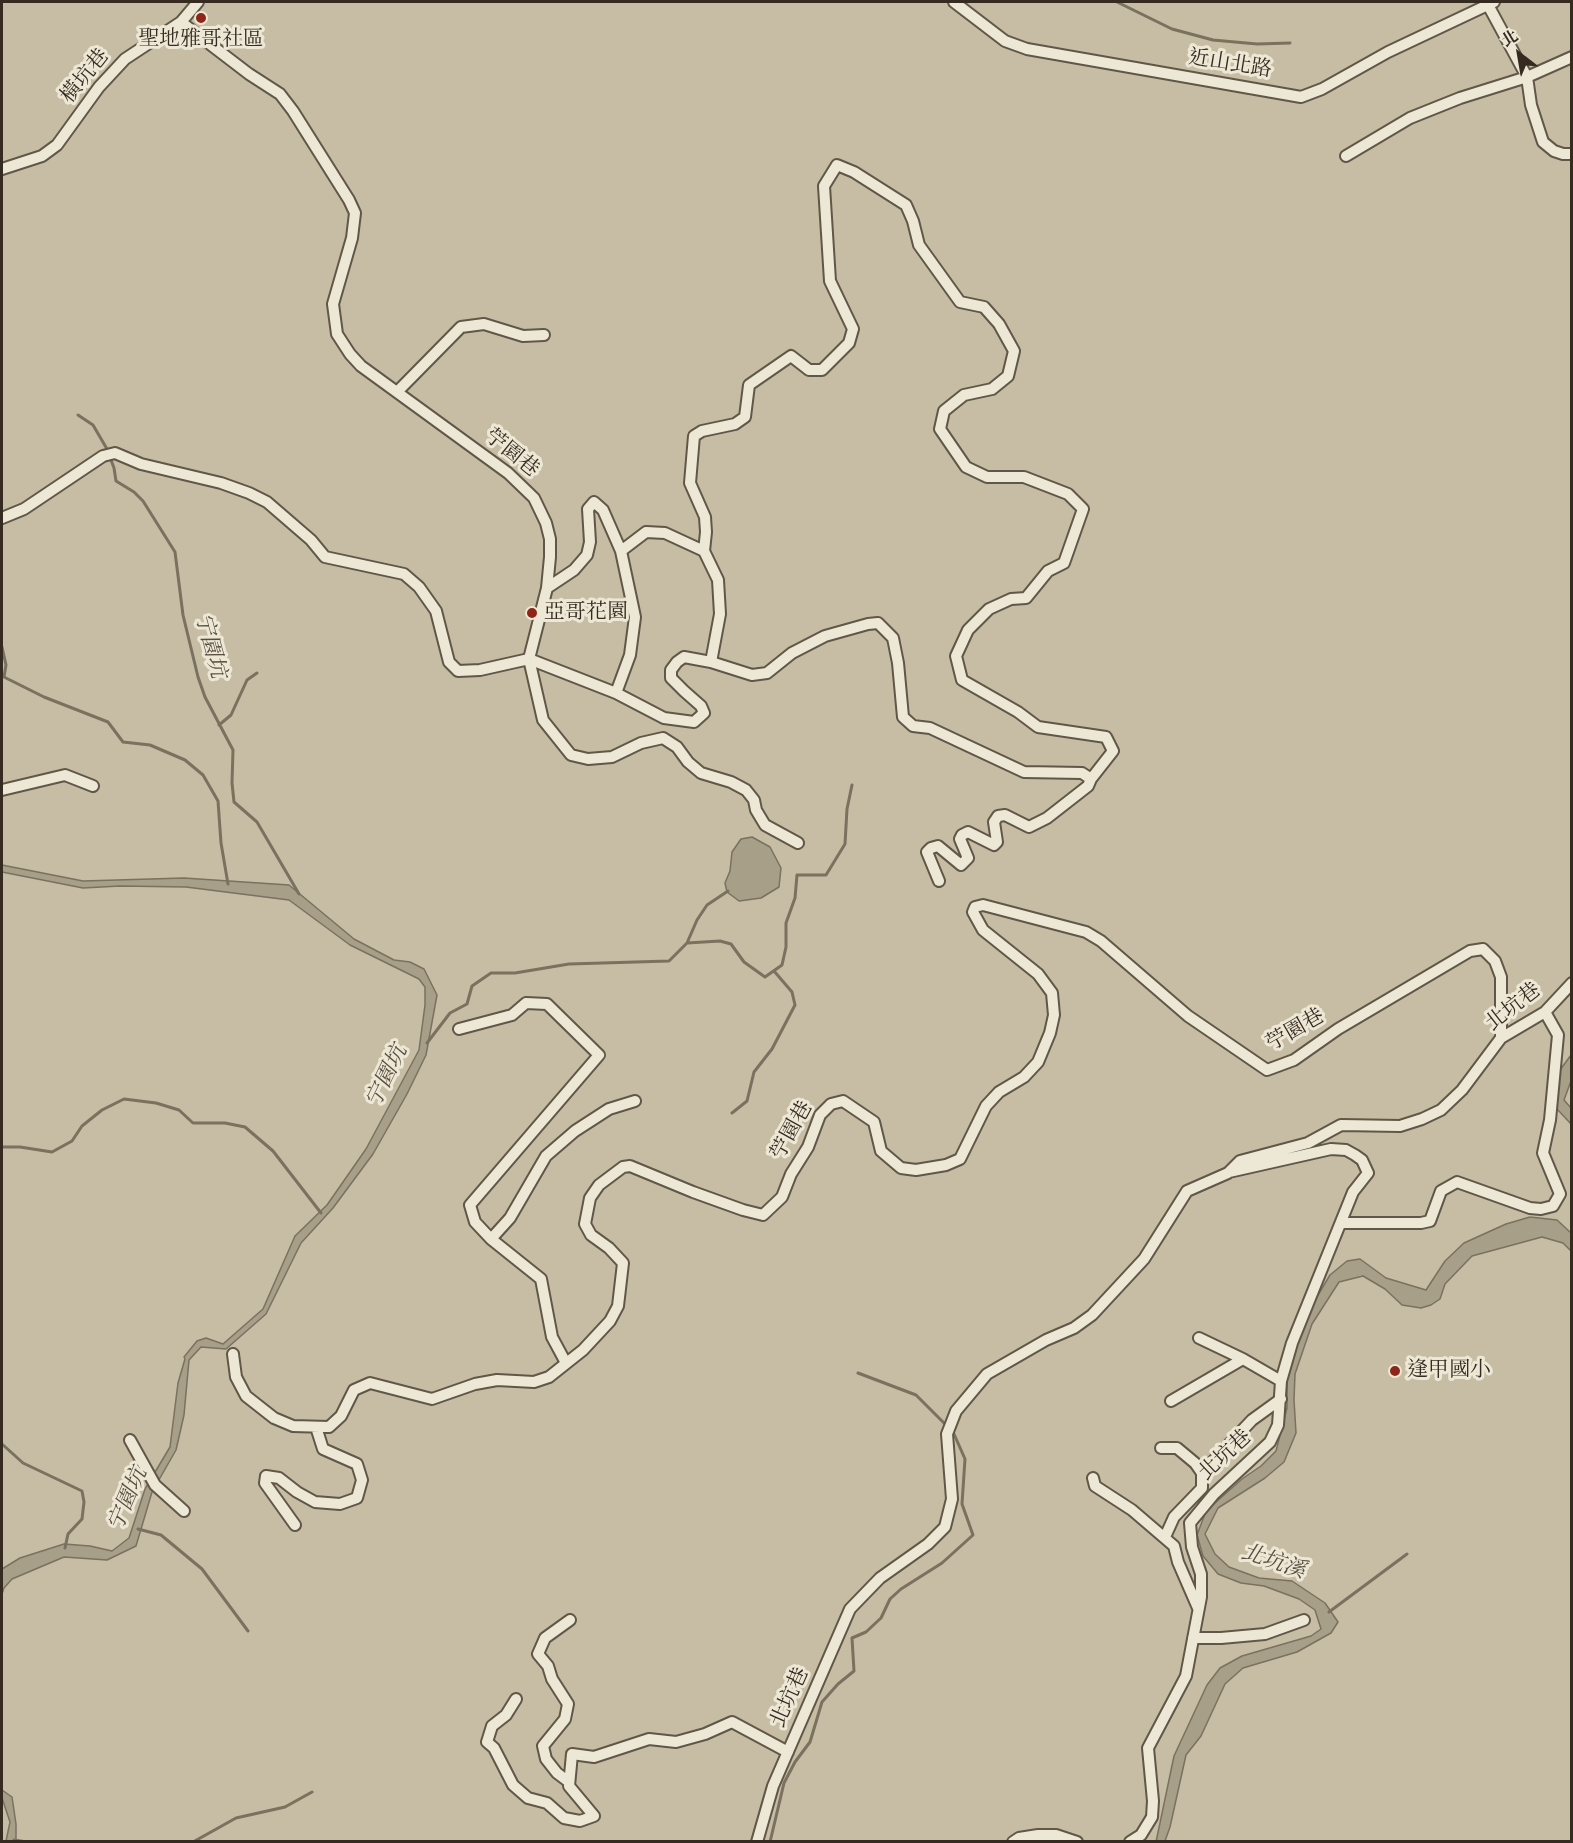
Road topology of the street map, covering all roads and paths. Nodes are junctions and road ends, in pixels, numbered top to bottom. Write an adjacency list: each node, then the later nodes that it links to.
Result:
1 (198, 2): 4 (street, 橫坑巷)
2 (954, 2): 3 (street, 近山北路)
3 (1491, 3): 6 (street)
4 (181, 22): 9 (street, 橫坑巷); 11 (street, 苧園巷)
5 (1572, 57): 6 (street)
6 (1527, 77): 7 (street); 8 (street)
7 (1572, 154)
8 (1346, 156)
9 (2, 169)
10 (544, 335): 11 (street)
11 (397, 392): 15 (street, 苧園巷)
12 (2, 518): 16 (street)
13 (704, 550): 14 (street); 17 (street); 19 (street)
14 (621, 551): 15 (street); 18 (street)
15 (547, 588): 16 (street, 苧園巷)
16 (529, 659): 18 (street); 22 (street)
17 (711, 662): 18 (street); 19 (street)
18 (616, 693)
19 (1091, 779): 23 (street)
20 (93, 786): 21 (street)
21 (2, 790)
22 (798, 843)
23 (939, 881)
24 (1572, 983): 25 (street, 北坑巷)
25 (1545, 1012): 27 (street, 北坑巷); 30 (street)
26 (459, 1029): 31 (street)
27 (1501, 1038): 29 (street, 北坑巷); 35 (street, 苧園巷)
28 (635, 1101): 31 (street)
29 (1228, 1173): 30 (street, 北坑巷); 52 (street, 北坑巷)
30 (1341, 1223): 36 (street, 北坑巷)
31 (491, 1239): 35 (street)
32 (1199, 1338): 34 (street)
33 (233, 1354): 39 (street, 苧園巷)
34 (1243, 1359): 36 (street); 38 (street)
35 (566, 1363): 39 (street, 苧園巷)
36 (1281, 1381): 37 (street, 北坑巷)
37 (1281, 1399): 42 (street); 47 (street, 北坑巷)
38 (1171, 1401)
39 (316, 1426): 45 (street)
40 (130, 1440): 44 (street)
41 (1161, 1448): 42 (street)
42 (1202, 1473): 46 (street)
43 (1093, 1478): 46 (street)
44 (184, 1510)
45 (295, 1525)
46 (1165, 1537): 47 (street)
47 (1198, 1608): 50 (street, 北坑巷)
48 (570, 1620): 53 (street)
49 (1304, 1620): 50 (street)
50 (1193, 1638): 57 (street, 北坑巷)
51 (516, 1699): 53 (street)
52 (788, 1752): 53 (street); 54 (street, 北坑巷)
53 (569, 1782)
54 (758, 1842)
55 (1013, 1842): 56 (street)
56 (1077, 1842)
57 (1130, 1842)

